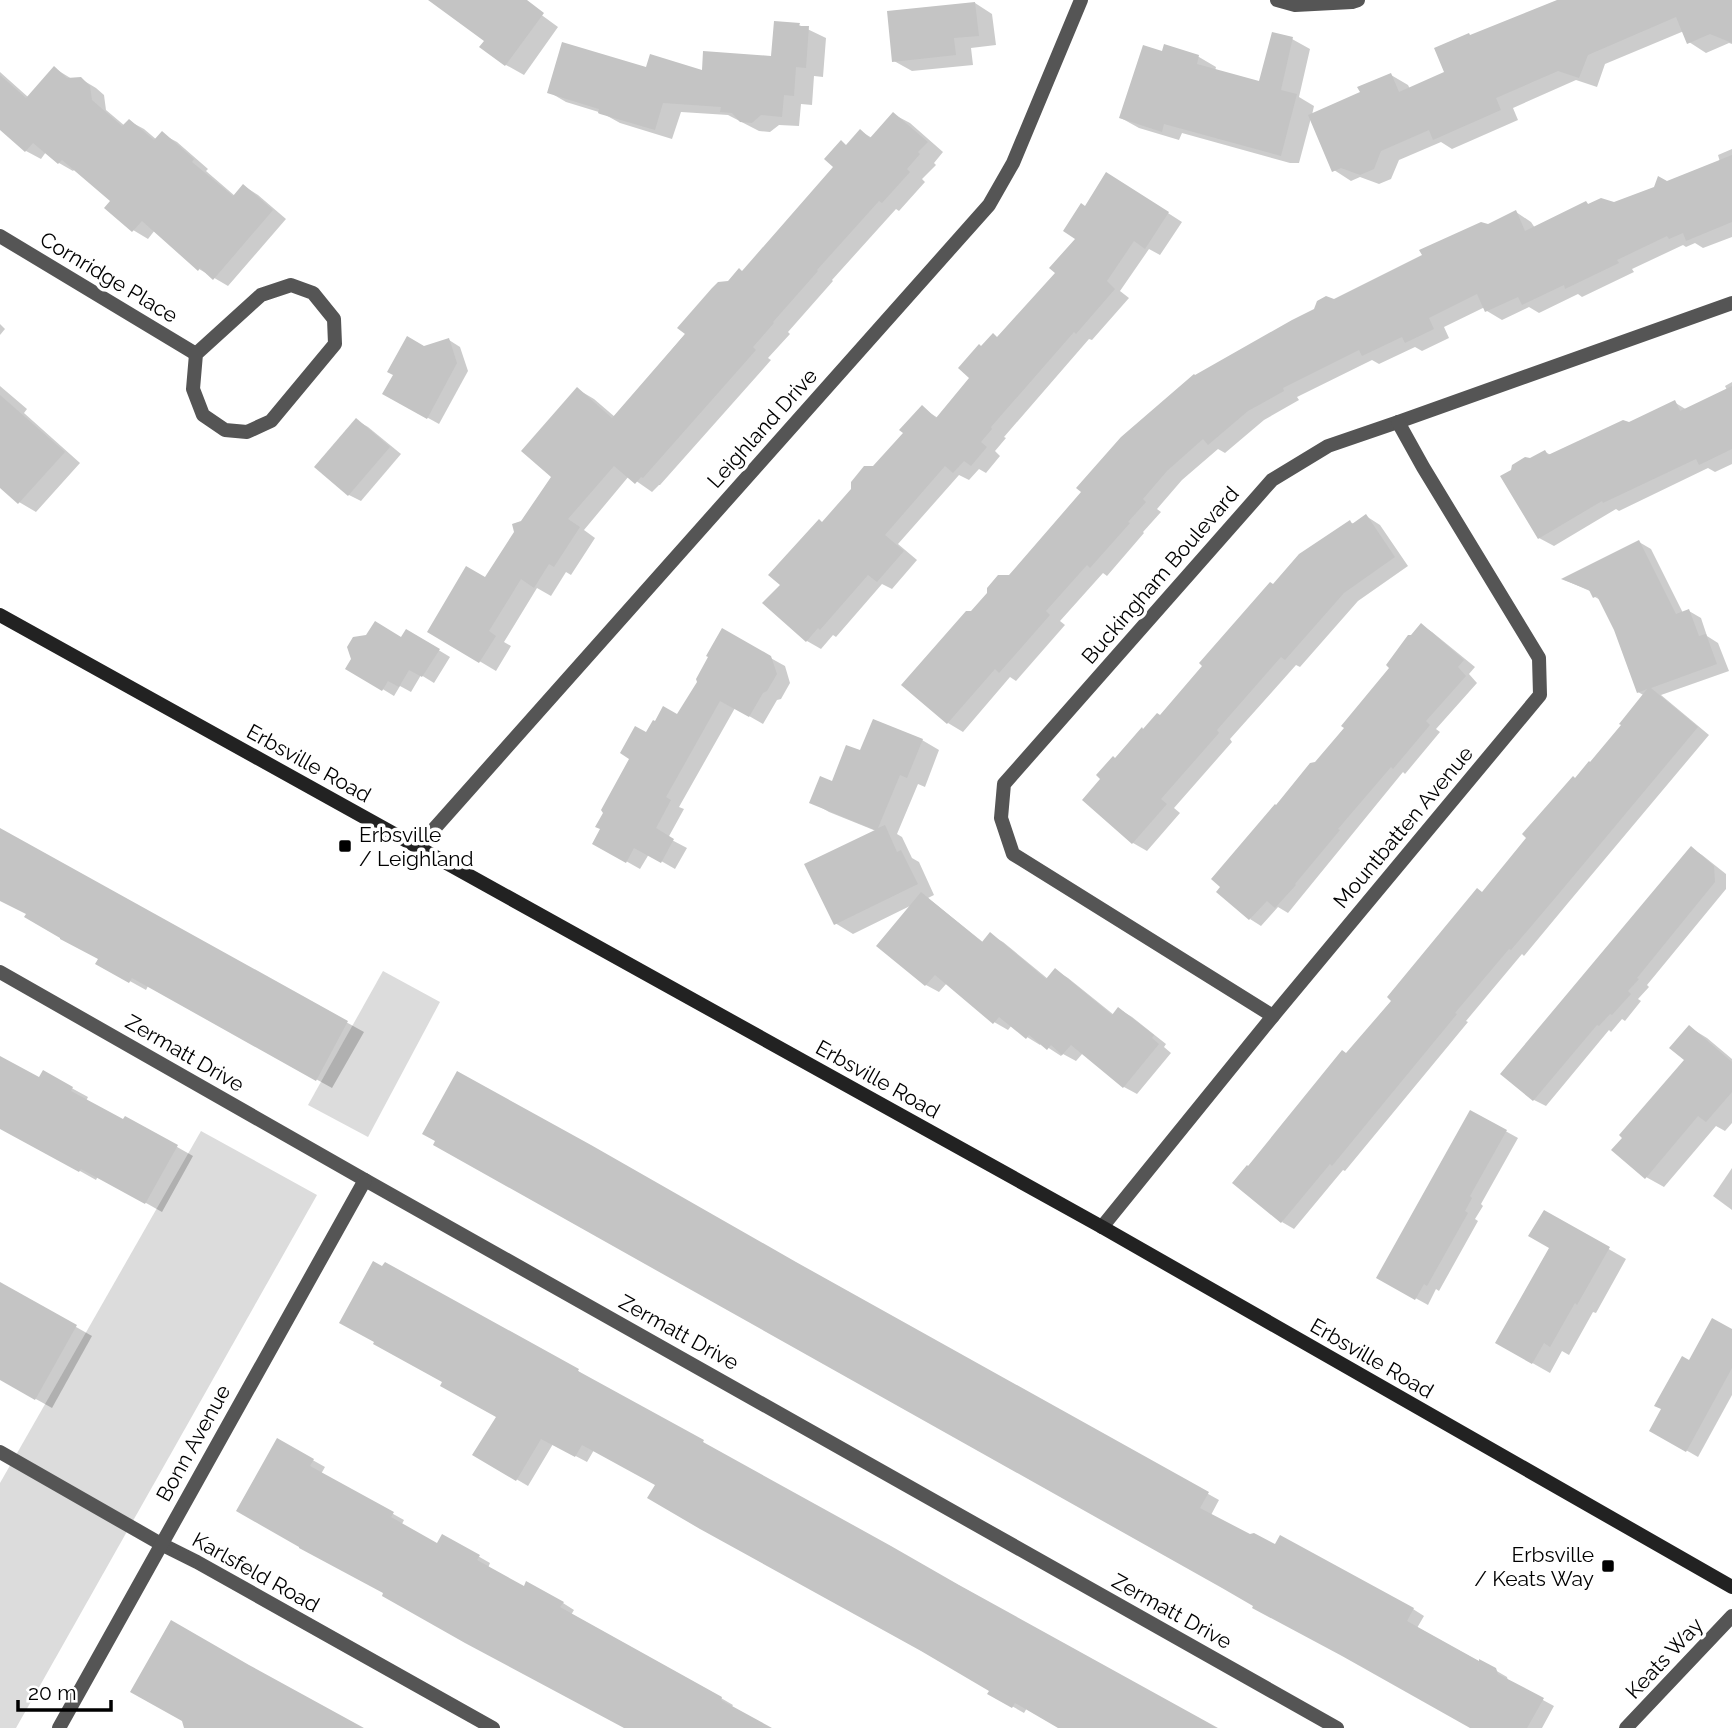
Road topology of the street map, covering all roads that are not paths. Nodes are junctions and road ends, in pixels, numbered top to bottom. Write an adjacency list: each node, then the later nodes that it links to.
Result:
1 (1081, 0): 9 (street, Leighland Drive)
2 (1277, 0): 3 (street)
3 (1358, 0)
4 (0, 236): 6 (street, Cornridge Place)
5 (1732, 303): 7 (street, Buckingham Boulevard)
6 (196, 354): 6 (street)
7 (1398, 422): 11 (street, Mountbatten Avenue); 11 (street, Buckingham Boulevard)
8 (0, 615): 9 (main road, Erbsville Road)
9 (418, 847): 13 (main road, Erbsville Road)
10 (0, 972): 12 (street, Zermatt Drive)
11 (1273, 1016): 13 (street, Mountbatten Avenue)
12 (365, 1180): 15 (street, Bonn Avenue); 20 (street, Zermatt Drive)
13 (1102, 1227): 16 (main road, Erbsville Road)
14 (0, 1452): 15 (street, Karlsfeld Road)
15 (161, 1544): 18 (street, Bonn Avenue); 19 (street, Karlsfeld Road)
16 (1732, 1587)
17 (1732, 1616): 21 (street, Keats Way)
18 (59, 1728)
19 (493, 1728)
20 (1337, 1728)
21 (1626, 1728)

